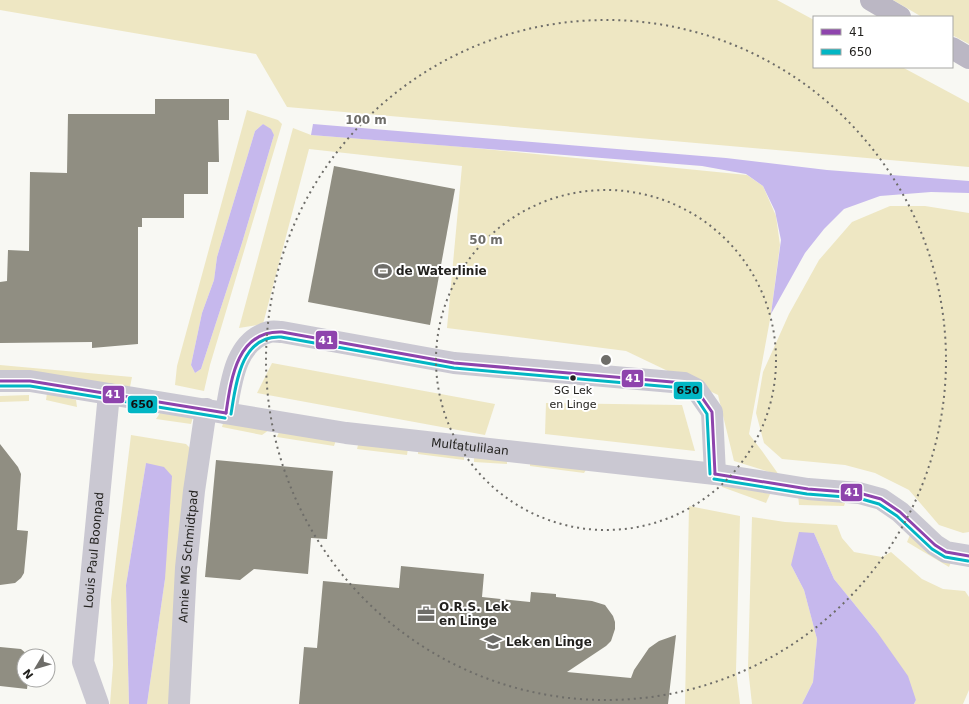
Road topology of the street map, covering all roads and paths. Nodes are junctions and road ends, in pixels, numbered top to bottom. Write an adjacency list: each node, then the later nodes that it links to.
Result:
1 (871, 0): 2 (main road)
2 (898, 16)
3 (953, 49): 4 (main road)
4 (969, 58)
5 (0, 381): 6 (street, Multatulilaan)
6 (109, 394): 7 (street, Multatulilaan); 10 (street, Louis Paul Boonpad)
7 (216, 411): 8 (street, Multatulilaan); 8 (street); 11 (street, Annie MG Schmidtpad)
8 (715, 474): 9 (street, Multatulilaan)
9 (969, 556)
10 (98, 704)
11 (178, 704)

